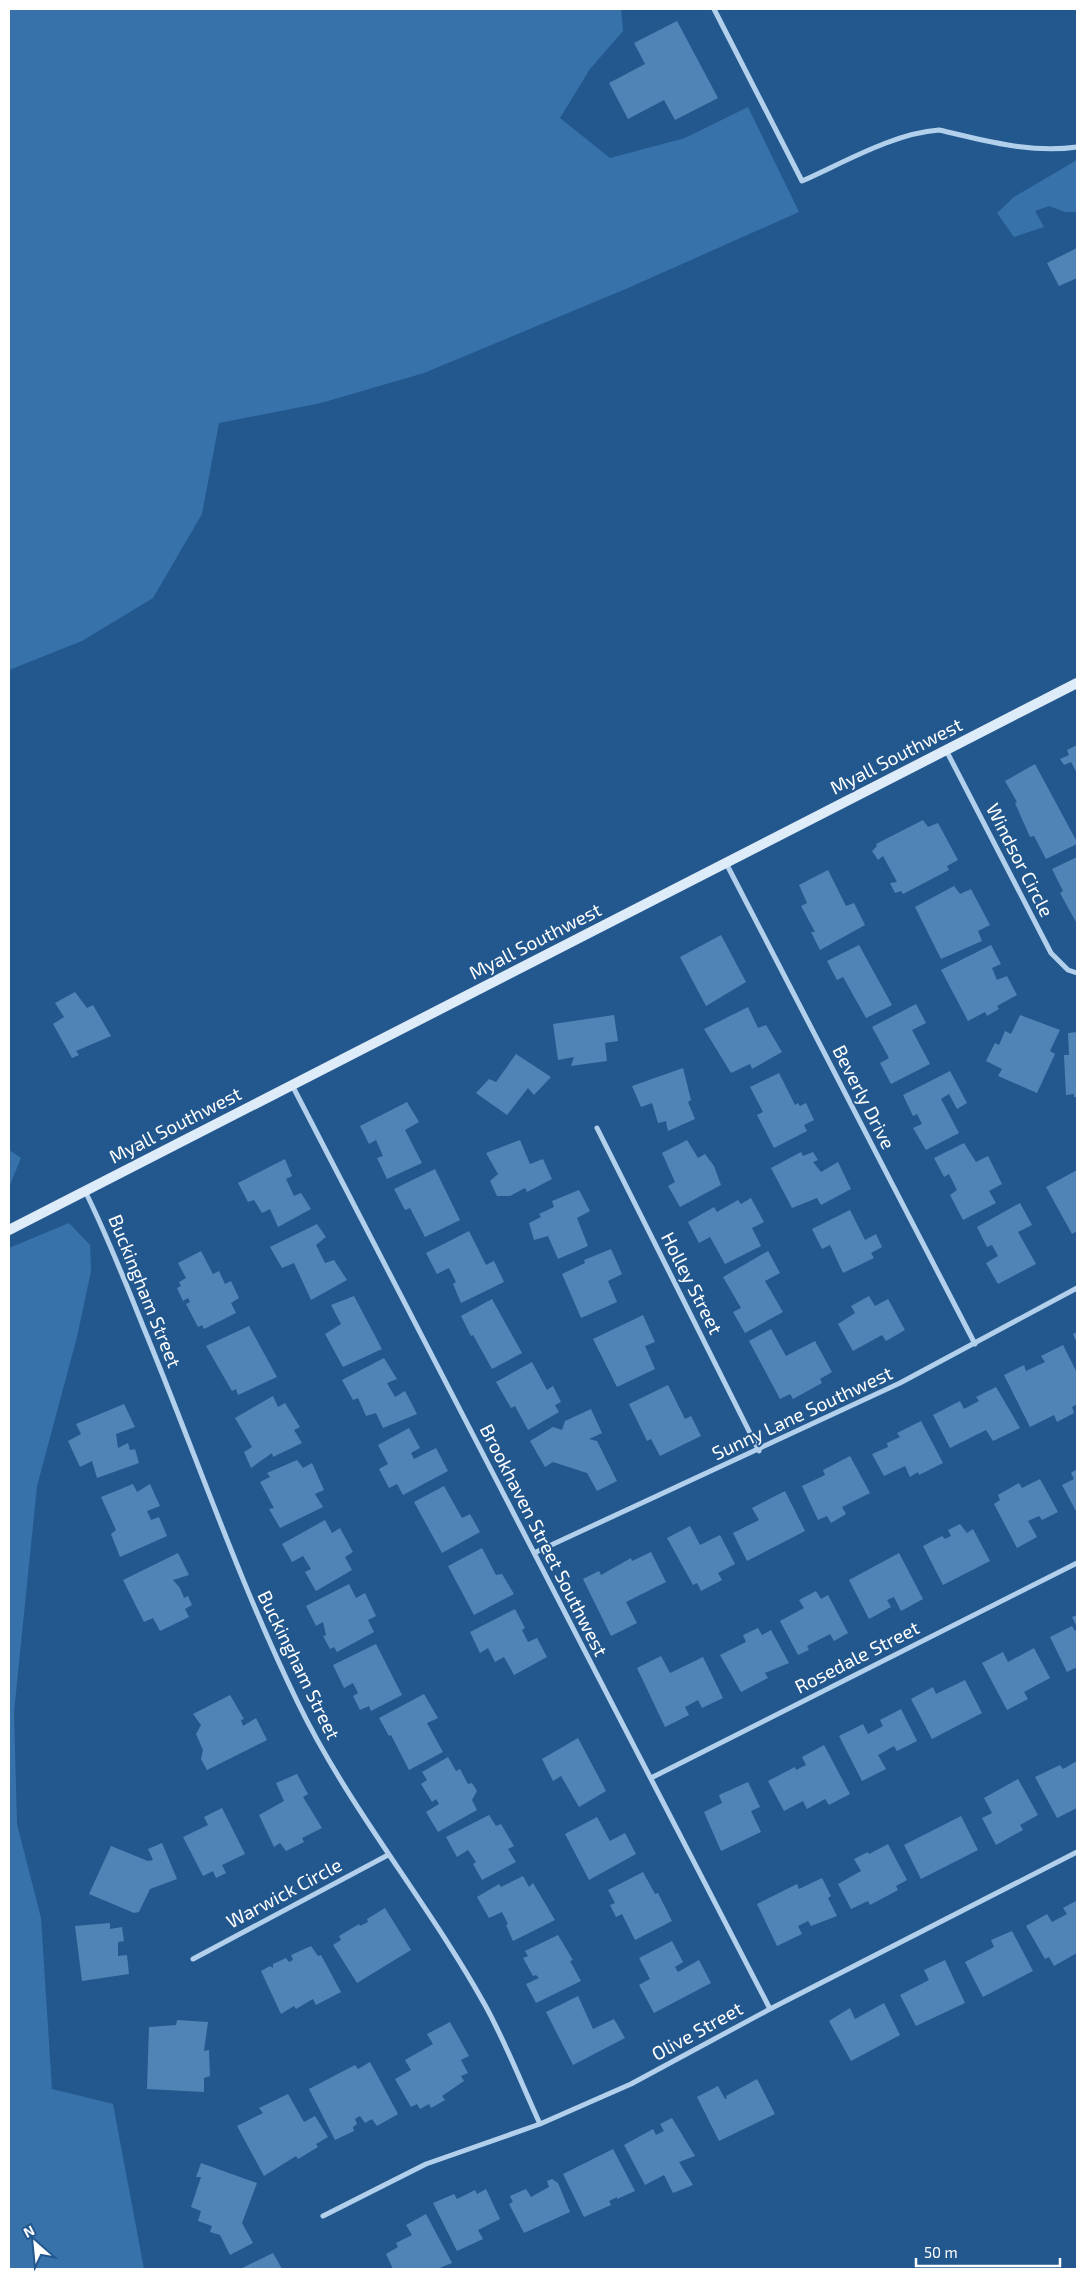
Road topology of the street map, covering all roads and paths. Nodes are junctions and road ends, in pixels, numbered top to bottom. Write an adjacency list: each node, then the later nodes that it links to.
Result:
1 (714, 9): 2 (street)
2 (1076, 147)
3 (1077, 683): 4 (street, Myall Southwest)
4 (946, 750): 5 (street, Myall Southwest); 6 (street, Windsor Circle)
5 (726, 864): 7 (street, Myall Southwest); 12 (street, Beverly Drive)
6 (1077, 973)
7 (292, 1085): 9 (street, Myall Southwest); 14 (street, Brookhaven Street Southwest)
8 (598, 1128): 13 (street, Holley Street)
9 (85, 1191): 10 (street, Myall Southwest); 18 (street, Buckingham Street)
10 (9, 1230)
11 (1077, 1288): 12 (street, Sunny Lane Southwest)
12 (975, 1344): 13 (street, Sunny Lane Southwest)
13 (759, 1451): 14 (street, Sunny Lane Southwest)
14 (534, 1553): 16 (street, Brookhaven Street Southwest)
15 (1077, 1563): 16 (street, Rosedale Street)
16 (651, 1778): 20 (street, Brookhaven Street Southwest)
17 (1077, 1852): 20 (street, Olive Street)
18 (388, 1855): 19 (street, Warwick Circle); 21 (street, Buckingham Street)
19 (193, 1959)
20 (770, 2009): 21 (street, Olive Street)
21 (540, 2124): 22 (street, Olive Street)
22 (323, 2216)

